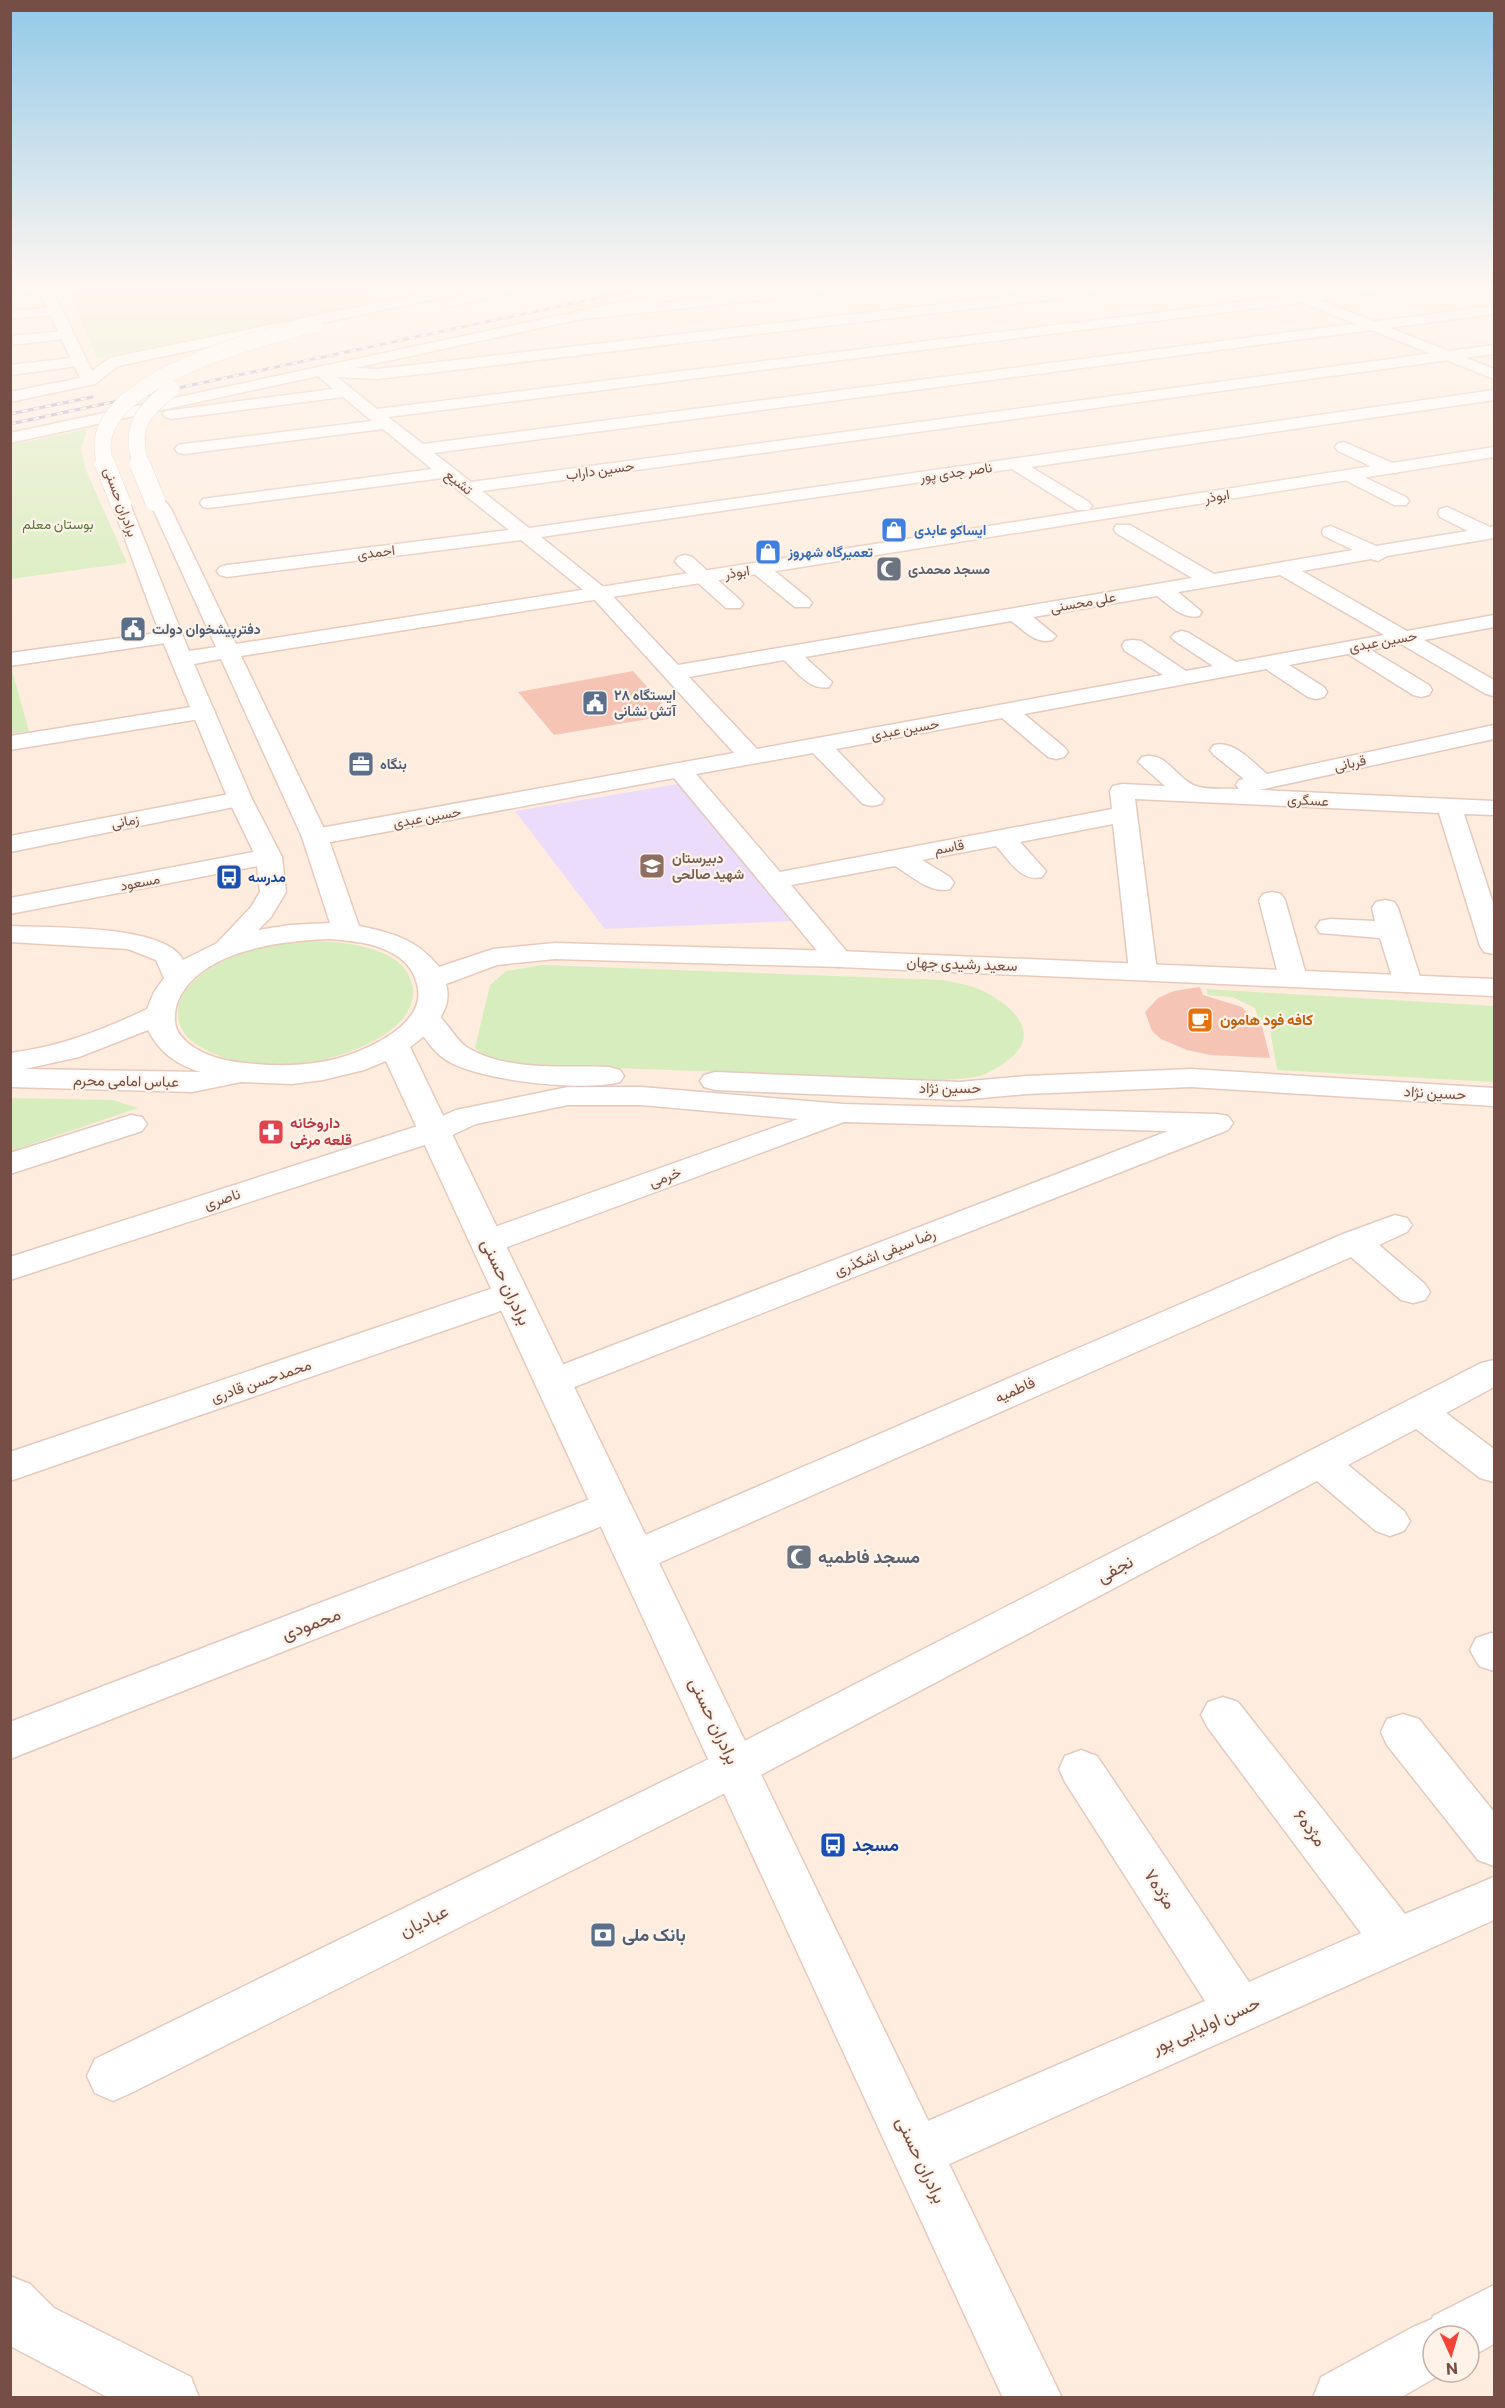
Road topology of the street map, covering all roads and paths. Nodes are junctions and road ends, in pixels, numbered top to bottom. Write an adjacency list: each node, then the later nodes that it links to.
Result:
1 (129, 399): 113 (street, برادران حسنی, bridge)
2 (158, 399): 116 (street, برادران حسنی, bridge)
3 (189, 399): 33 (street)
4 (287, 399): 20 (street)
5 (355, 399): 22 (street, تشیع)
6 (511, 399): 22 (street)
7 (686, 399): 19 (street)
8 (829, 399): 19 (street)
9 (1124, 399): 15 (street, حسین داراب)
10 (1138, 399): 17 (street)
11 (1218, 399): 16 (street)
12 (1382, 399): 18 (street)
13 (1463, 399): 18 (street, ناصر جدی پور)
14 (998, 402): 23 (street)
15 (1088, 404): 21 (street); 23 (street, حسین داراب)
16 (1227, 404)
17 (1158, 408)
18 (1401, 408): 24 (street); 26 (street, ناصر جدی پور)
19 (707, 412): 25 (street)
20 (171, 414)
21 (1105, 414)
22 (380, 419): 40 (street); 41 (street, تشیع)
23 (1030, 420): 36 (street, حسین داراب)
24 (1426, 420)
25 (633, 422): 27 (street); 30 (street)
26 (1273, 426): 31 (street, ناصر جدی پور); 35 (street)
27 (587, 428): 29 (street); 34 (street)
28 (778, 428): 36 (street)
29 (545, 433): 37 (street); 41 (street)
30 (649, 433)
31 (1226, 433): 38 (street); 43 (street, ناصر جدی پور)
32 (1059, 437): 43 (street)
33 (10, 438)
34 (603, 438)
35 (1304, 441)
36 (800, 443): 51 (street, حسین داراب)
37 (562, 444)
38 (1252, 446)
39 (1344, 447): 48 (street)
40 (184, 449)
41 (418, 450): 50 (street, تشیع)
42 (1494, 452): 48 (street, ابوذر)
43 (1086, 453): 45 (street, ناصر جدی پور)
44 (963, 454): 47 (street)
45 (1067, 456): 46 (street, ناصر جدی پور); 49 (street)
46 (1015, 464): 47 (street, ناصر جدی پور); 62 (street)
47 (988, 468): 53 (street, ناصر جدی پور)
48 (1391, 469): 54 (street, ابوذر)
49 (1094, 471)
50 (446, 472): 56 (street, تشیع); 60 (street)
51 (581, 473): 55 (street); 56 (street, حسین داراب)
52 (825, 474): 57 (street)
53 (941, 474): 57 (street, ناصر جدی پور); 58 (street)
54 (1349, 475): 59 (street); 80 (street, ابوذر)
55 (602, 486)
56 (466, 488): 71 (street, تشیع)
57 (843, 488): 61 (street, ناصر جدی پور)
58 (965, 490)
59 (1400, 501)
60 (209, 503)
61 (739, 503): 64 (street, ناصر جدی پور); 66 (street)
62 (1083, 506)
63 (1447, 513): 70 (street)
64 (667, 514): 65 (street, ناصر جدی پور); 67 (street)
65 (632, 519): 71 (street, ناصر جدی پور); 72 (street)
66 (761, 519)
67 (684, 526)
68 (1123, 529): 85 (street)
69 (1331, 532): 75 (street)
70 (1491, 533): 73 (street, علی محسنی)
71 (525, 534): 82 (street, احمدی); 88 (street, تشیع)
72 (653, 537)
73 (1418, 545): 75 (street, علی محسنی); 76 (street)
74 (1270, 552): 79 (street)
75 (1373, 553): 78 (street, علی محسنی); 81 (street)
76 (1445, 560)
77 (685, 561): 83 (street)
78 (1324, 561): 79 (street, علی محسنی); 84 (street)
79 (1290, 567): 85 (street, علی محسنی); 109 (street)
80 (759, 568): 83 (street, ابوذر); 90 (street)
81 (1401, 568)
82 (227, 571)
83 (704, 577): 88 (street, ابوذر); 91 (street)
84 (1353, 578)
85 (1211, 580): 87 (street, علی محسنی)
86 (1110, 582): 89 (street)
87 (1160, 589): 89 (street, علی محسنی); 94 (street)
88 (599, 594): 116 (street, ابوذر); 122 (street, تشیع)
89 (1130, 594): 92 (street, علی محسنی)
90 (802, 603)
91 (733, 604)
92 (1076, 604): 95 (street, علی محسنی); 98 (street)
93 (1442, 610): 100 (street)
94 (1192, 612)
95 (1015, 614): 99 (street, علی محسنی); 104 (street)
96 (855, 620): 107 (street)
97 (1494, 621): 100 (street, حسین عبدی)
98 (1105, 622)
99 (961, 623): 102 (street, علی محسنی); 108 (street)
100 (1471, 626): 106 (street); 109 (street, حسین عبدی)
101 (789, 630): 114 (street)
102 (905, 633): 107 (street, علی محسنی); 112 (street)
103 (1314, 635): 115 (street)
104 (1045, 636)
105 (1182, 637): 121 (street)
106 (1494, 637)
107 (875, 638): 110 (street, علی محسنی)
108 (980, 638)
109 (1404, 638): 115 (street, حسین عبدی); 125 (street)
110 (843, 643): 114 (street, علی محسنی); 118 (street)
111 (1133, 646): 123 (street)
112 (925, 647)
113 (177, 648): 116 (street, ابوذر); 119 (street, ابوذر); 129 (street, برادران حسنی)
114 (812, 649): 117 (street, علی محسنی)
115 (1344, 649): 120 (street, حسین عبدی); 126 (street)
116 (229, 652): 129 (street, برادران حسنی)
117 (788, 653): 122 (street, علی محسنی); 124 (street)
118 (861, 657)
119 (10, 660)
120 (1269, 662): 121 (street, حسین عبدی); 127 (street)
121 (1233, 669): 123 (street, حسین عبدی)
122 (672, 673): 135 (street, تشیع)
123 (1182, 678): 128 (street, حسین عبدی)
124 (821, 682)
125 (1494, 689)
126 (1422, 690)
127 (1316, 692)
128 (1006, 710): 132 (street, حسین عبدی); 134 (street)
129 (231, 726): 131 (street); 140 (street, برادران حسنی); 145 (street, برادران حسنی)
130 (1493, 734): 138 (street, قربانی)
131 (10, 743)
132 (819, 745): 135 (street, حسین عبدی); 141 (street)
133 (1222, 750): 138 (street)
134 (1056, 752)
135 (751, 757): 137 (street, حسین عبدی)
136 (1150, 762): 139 (street)
137 (680, 770): 145 (street, حسین عبدی); 151 (street)
138 (1263, 782): 139 (street, قربانی)
139 (1198, 794): 142 (street, عسگری); 143 (street, عسگری)
140 (240, 799): 147 (street, زمانی); 149 (street, برادران حسنی)
141 (872, 799)
142 (1123, 802): 146 (street, قاسم); 162 (street)
143 (1449, 807): 144 (street, عسگری); 153 (street)
144 (1494, 808)
145 (315, 837): 157 (street, برادران حسنی)
146 (1002, 837): 148 (street, قاسم); 150 (street)
147 (10, 843)
148 (899, 856): 151 (street, قاسم); 152 (street)
149 (268, 857): 155 (street, مسعود); 160 (street, برادران حسنی)
150 (1033, 871)
151 (773, 881): 161 (street)
152 (941, 883)
153 (1486, 893): 159 (street)
154 (1272, 900): 164 (street)
155 (10, 906)
156 (1330, 927): 166 (street)
157 (347, 932): 160 (street); 165 (street)
158 (10, 934): 163 (street)
159 (1494, 946)
160 (225, 949): 163 (street)
161 (838, 958): 162 (street, سعید رشیدی جهان); 165 (street, سعید رشیدی جهان)
162 (1143, 971): 164 (street, سعید رشیدی جهان)
163 (178, 978): 168 (street)
164 (1293, 978): 166 (street, سعید رشیدی جهان)
165 (433, 979): 169 (street)
166 (1408, 983): 167 (street, سعید رشیدی جهان)
167 (1494, 987)
168 (159, 1014): 171 (street, عباس امامی محرم); 172 (street)
169 (426, 1017): 170 (street); 174 (street, حسین نژاد)
170 (394, 1045): 172 (street); 179 (street, برادران حسنی)
171 (10, 1062)
172 (240, 1073): 173 (street, عباس امامی محرم)
173 (10, 1078)
174 (816, 1086): 175 (street, حسین نژاد); 176 (street)
175 (1494, 1097)
176 (843, 1113): 177 (street, ناصری); 179 (street, ناصری); 182 (street, خرمی)
177 (1217, 1122): 188 (street, رضا سیفی اشکذری)
178 (130, 1124): 180 (street)
179 (435, 1131): 182 (street, برادران حسنی); 184 (street, ناصری)
180 (10, 1164)
181 (1395, 1225): 183 (street, فاطمیه)
182 (487, 1242): 186 (street, برادران حسنی)
183 (1355, 1242): 185 (street); 195 (street, فاطمیه)
184 (10, 1269)
185 (1413, 1292)
186 (511, 1293): 188 (street, برادران حسنی); 191 (street, محمدحسن قادری)
187 (1494, 1372): 189 (street, نجفی)
188 (554, 1382): 193 (street, برادران حسنی)
189 (1418, 1411): 190 (street, نجفی); 192 (street)
190 (1319, 1462): 194 (street); 199 (street, نجفی)
191 (10, 1467)
192 (1494, 1468)
193 (611, 1505): 195 (street, برادران حسنی); 198 (street, محمودی)
194 (1390, 1521)
195 (636, 1556): 199 (street, برادران حسنی)
196 (1223, 1715): 203 (street, مژده۶)
197 (1403, 1732): 201 (street)
198 (10, 1740)
199 (735, 1767): 205 (street, عبادیان); 206 (street, برادران حسنی)
200 (1081, 1769): 204 (street, مژده۷)
201 (1494, 1846)
202 (1494, 1898): 203 (street, حسن اولیایی پور)
203 (1396, 1941): 204 (street, حسن اولیایی پور)
204 (1239, 2010): 206 (street, حسن اولیایی پور)
205 (113, 2076)
206 (917, 2152): 212 (street, برادران حسنی)
207 (1494, 2313): 208 (street)
208 (1474, 2324)
209 (18, 2326): 211 (street)
210 (1421, 2354): 213 (street)
211 (170, 2397)
212 (1033, 2397)
213 (1342, 2397)

